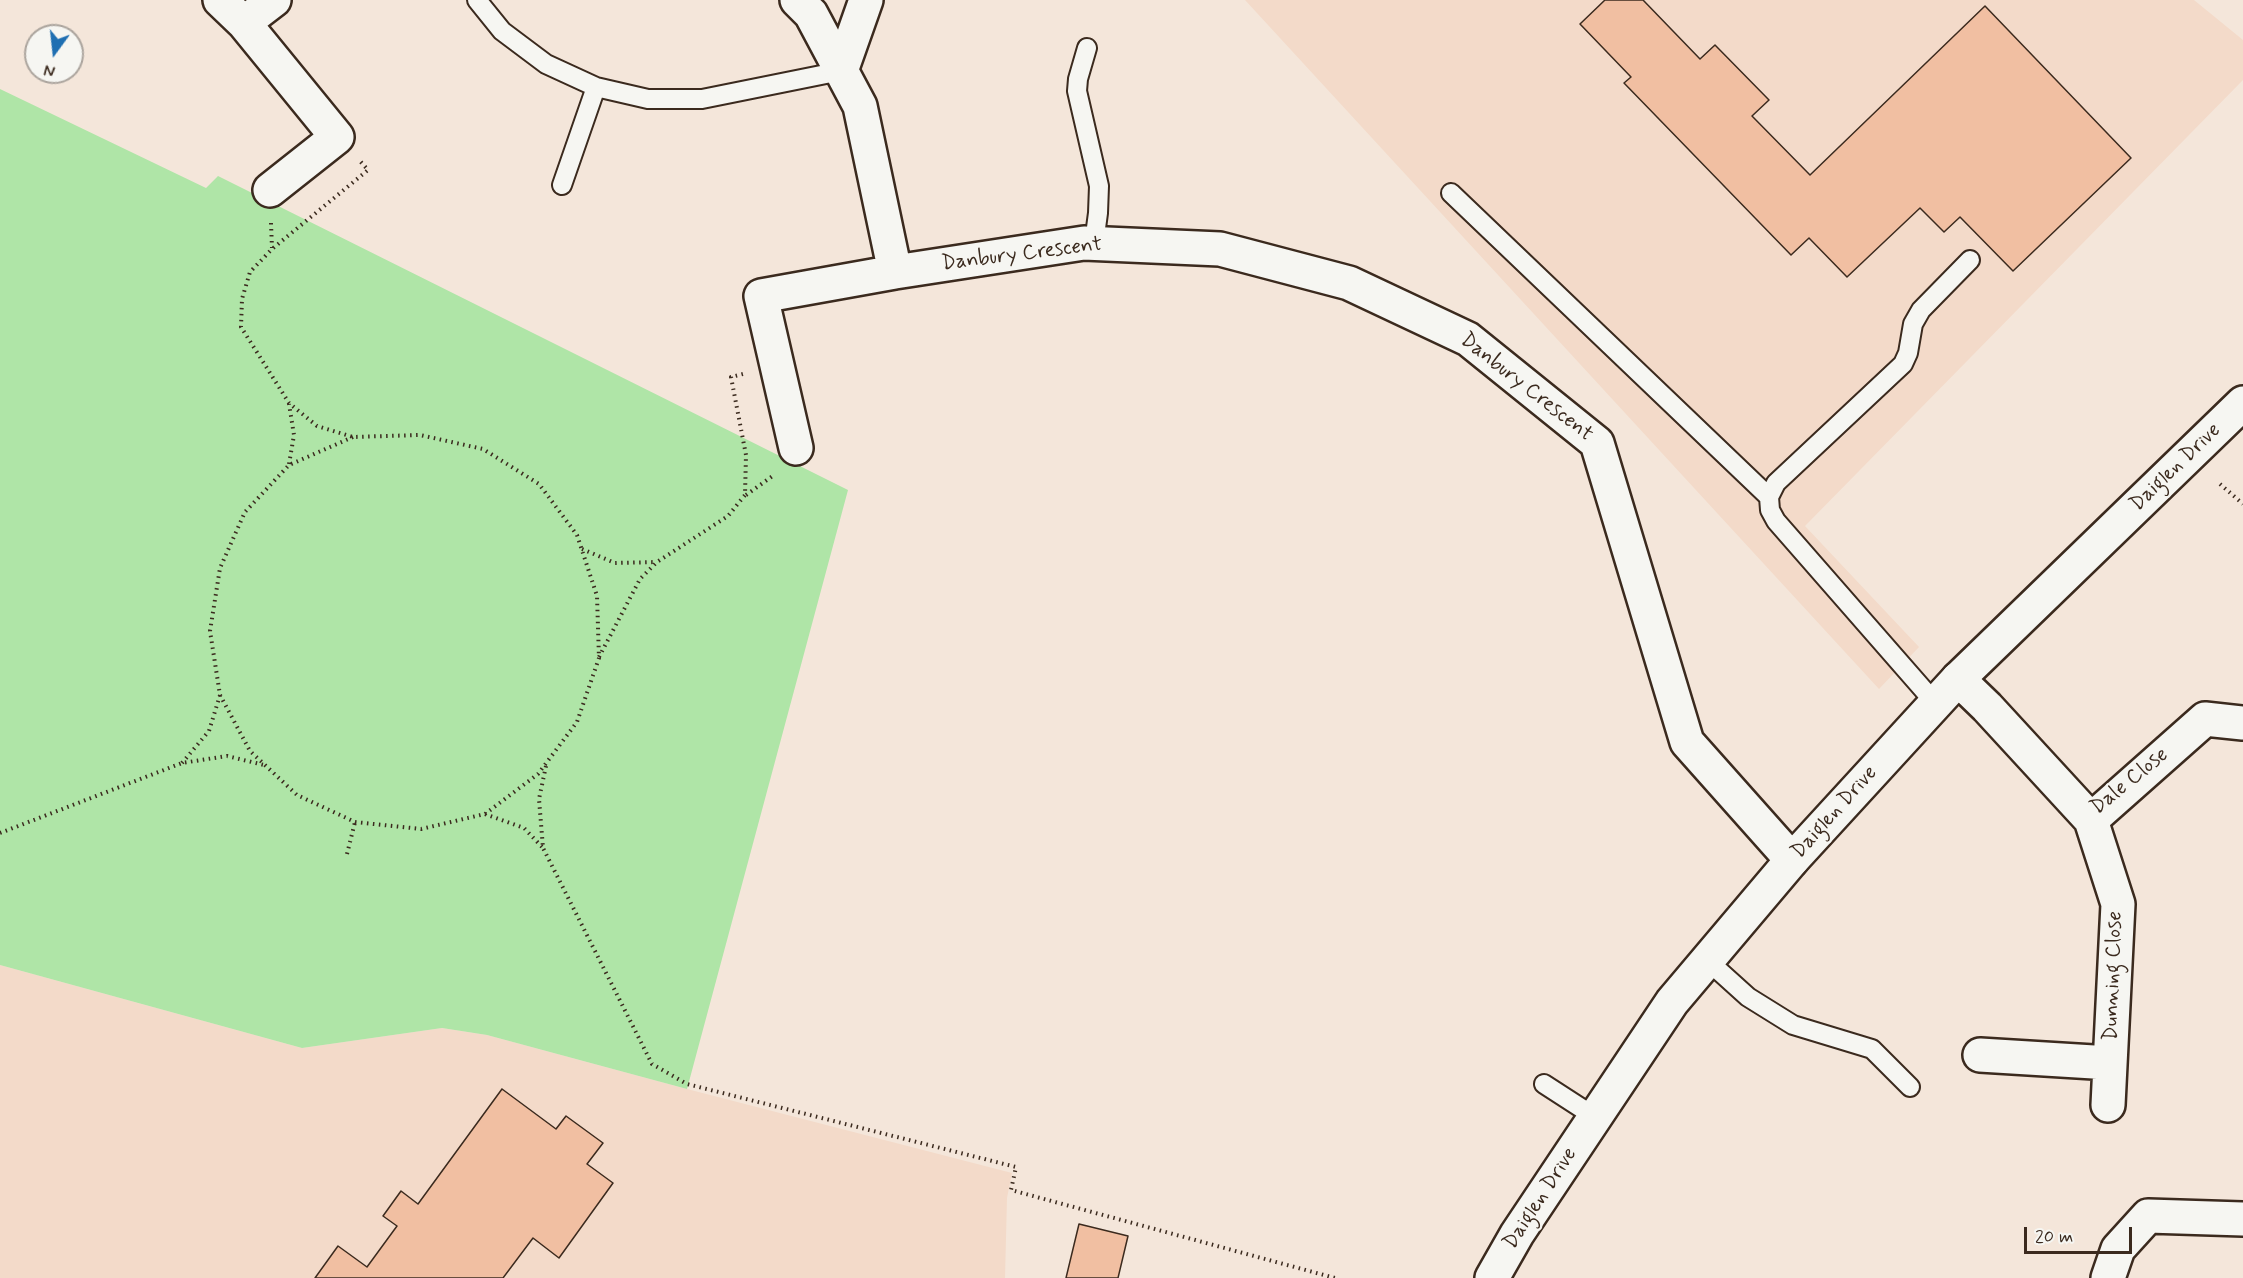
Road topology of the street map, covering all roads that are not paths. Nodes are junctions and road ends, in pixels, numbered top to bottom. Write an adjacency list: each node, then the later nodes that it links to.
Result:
1 (220, 0): 6 (street)
2 (274, 0): 6 (street)
3 (477, 0): 9 (lane)
4 (797, 0): 8 (street)
5 (866, 0): 8 (street)
6 (244, 23): 11 (street)
7 (1087, 48): 13 (lane)
8 (841, 71): 9 (lane); 15 (street)
9 (596, 87): 10 (lane)
10 (562, 185)
11 (270, 190)
12 (1451, 193): 18 (lane)
13 (1094, 243): 15 (street, Danbury Crescent); 23 (street, Danbury Crescent)
14 (1970, 260): 18 (lane)
15 (895, 272): 17 (street, Danbury Crescent)
16 (2243, 403): 19 (street, Daiglen Drive)
17 (796, 448)
18 (1769, 497): 20 (lane)
19 (1958, 679): 20 (street, Daiglen Drive); 22 (street, Dale Close)
20 (1936, 704): 23 (street, Daiglen Drive)
21 (2243, 723): 22 (street, Dale Close)
22 (2091, 820): 26 (street, Dunning Close)
23 (1792, 860): 24 (street, Daiglen Drive)
24 (1707, 960): 28 (lane); 30 (street, Daiglen Drive)
25 (1980, 1055): 26 (street, Dunning Close)
26 (2110, 1064): 29 (street, Dunning Close)
27 (1544, 1084): 30 (lane)
28 (1910, 1087)
29 (2108, 1105)
30 (1595, 1117): 32 (street, Daiglen Drive)
31 (2243, 1219): 33 (street)
32 (1492, 1278)
33 (2108, 1278)

